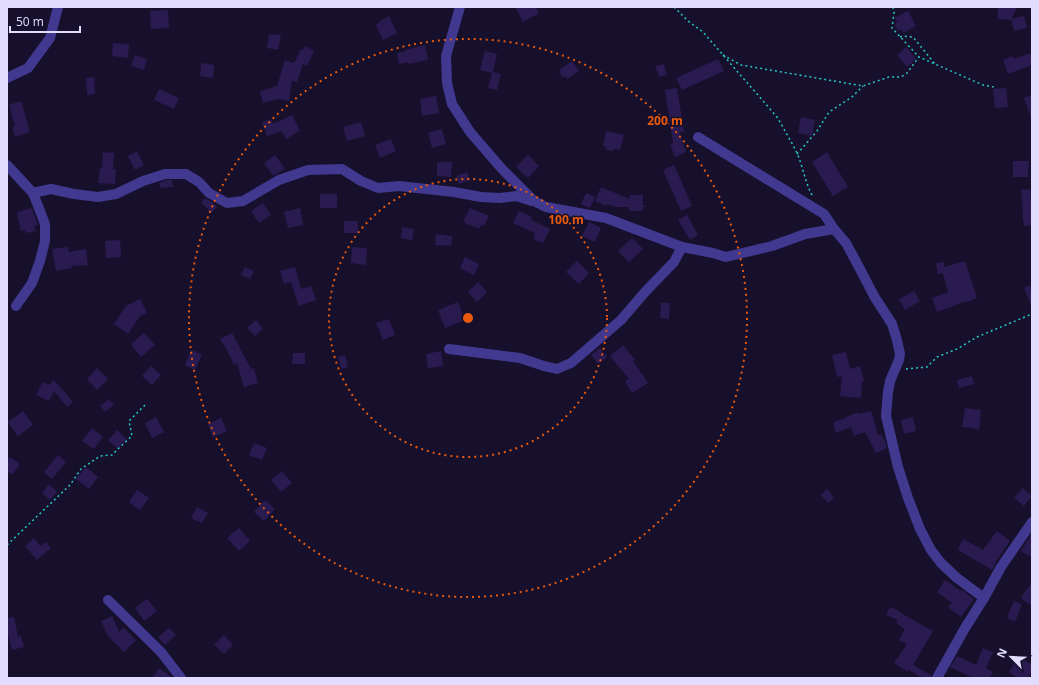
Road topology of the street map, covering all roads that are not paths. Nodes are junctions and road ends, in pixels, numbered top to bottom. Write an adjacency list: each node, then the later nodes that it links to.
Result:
1 (58, 7): 3 (street)
2 (460, 7): 7 (street)
3 (7, 78)
4 (698, 137): 8 (street)
5 (7, 165): 6 (street)
6 (33, 193): 7 (street); 10 (street)
7 (534, 202): 9 (street)
8 (834, 229): 9 (street); 13 (street)
9 (682, 246): 11 (street)
10 (16, 306)
11 (449, 349)
12 (1032, 522): 13 (street)
13 (984, 598): 16 (street)
14 (108, 600): 15 (street)
15 (181, 678)
16 (937, 678)

